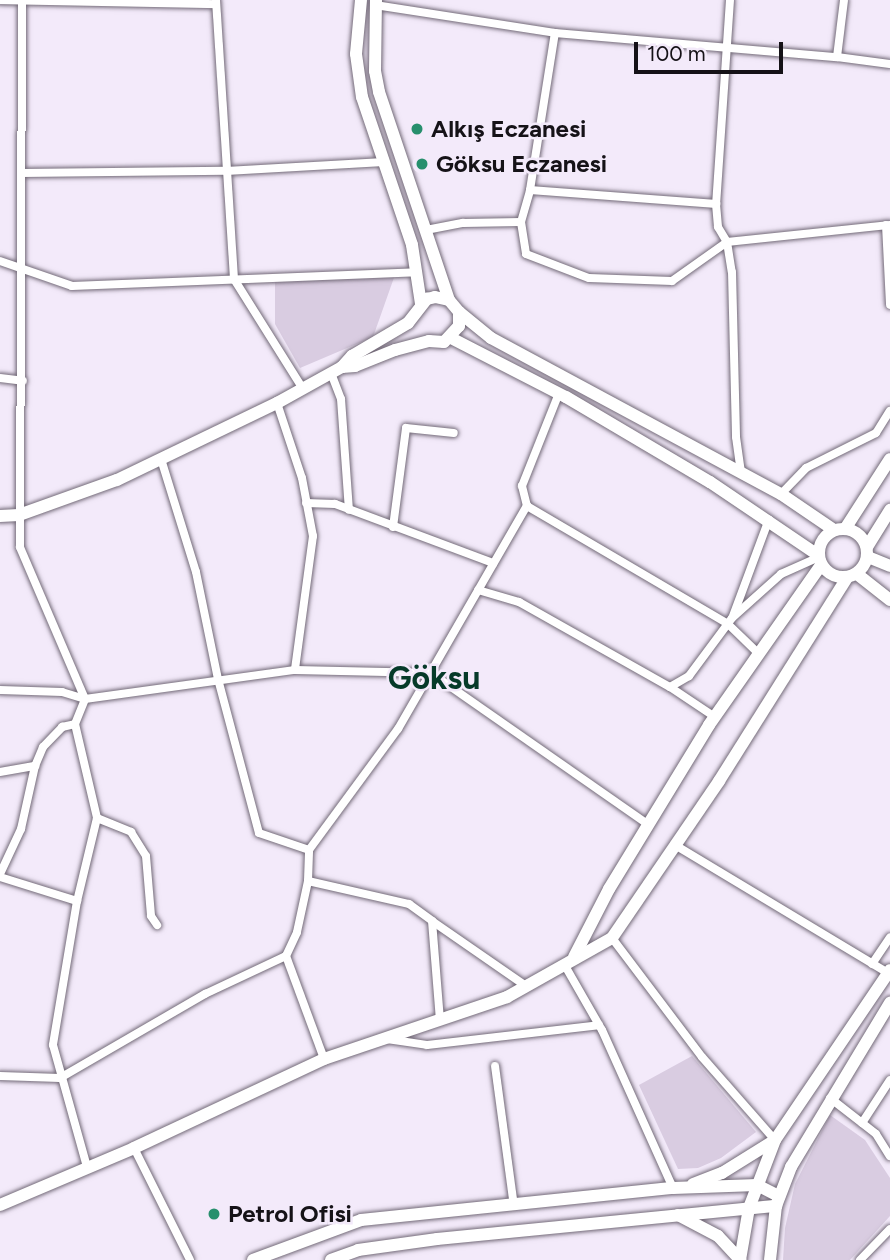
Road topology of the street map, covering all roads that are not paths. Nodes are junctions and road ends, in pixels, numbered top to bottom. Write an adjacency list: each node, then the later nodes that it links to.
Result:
1 (0, 0): 2 (street)
2 (22, 0): 6 (street); 14 (street)
3 (361, 0): 12 (street)
4 (730, 0): 9 (street)
5 (844, 0): 10 (street)
6 (216, 2): 13 (street)
7 (375, 3): 8 (street); 19 (street)
8 (555, 33): 9 (street); 15 (street)
9 (726, 47): 10 (street); 16 (street)
10 (837, 57): 11 (street)
11 (890, 64)
12 (384, 162): 13 (street); 23 (street)
13 (226, 171): 14 (street); 24 (street)
14 (20, 173): 22 (street)
15 (530, 190): 16 (street); 17 (street)
16 (716, 204): 20 (street)
17 (521, 222): 19 (street); 20 (street)
18 (888, 225): 20 (street); 27 (street)
19 (426, 230): 25 (street)
20 (727, 242): 42 (street)
21 (0, 261): 22 (street)
22 (20, 268): 24 (street); 34 (street)
23 (417, 272): 24 (street); 26 (street)
24 (234, 279): 35 (street)
25 (449, 300): 26 (street); 28 (street)
26 (421, 304): 29 (street)
27 (890, 305)
28 (459, 312): 30 (street); 42 (street)
29 (415, 317): 31 (street); 32 (street)
30 (451, 338): 31 (street); 36 (street)
31 (429, 341): 32 (street)
32 (337, 370): 35 (street); 46 (street)
33 (0, 378): 34 (street)
34 (23, 381): 48 (street)
35 (303, 389): 37 (street)
36 (559, 393): 45 (street); 50 (street)
37 (277, 403): 40 (street); 44 (street)
38 (890, 411): 43 (street)
39 (454, 433): 51 (street)
40 (161, 459): 48 (street); 64 (street)
41 (890, 459): 52 (street)
42 (741, 472): 43 (street)
43 (781, 494): 52 (street)
44 (306, 503): 46 (street); 62 (street)
45 (527, 506): 55 (street); 60 (street)
46 (349, 510): 51 (street)
47 (890, 510): 53 (street)
48 (19, 515): 49 (street); 67 (street)
49 (0, 516)
50 (769, 519): 54 (street); 60 (street)
51 (393, 527): 55 (street)
52 (839, 529): 53 (street); 54 (street)
53 (867, 552): 56 (street); 57 (street)
54 (819, 559): 57 (street); 60 (street); 61 (street)
55 (493, 563): 58 (street)
56 (890, 566)
57 (852, 576): 59 (street); 74 (street)
58 (478, 590): 63 (street); 65 (street)
59 (890, 600)
60 (730, 621): 61 (street); 65 (street)
61 (759, 654): 68 (street)
62 (295, 670): 63 (street); 64 (street)
63 (431, 673): 73 (street); 75 (street)
64 (218, 679): 67 (street); 75 (street)
65 (670, 687): 68 (street)
66 (0, 690): 67 (street)
67 (85, 699): 69 (street)
68 (715, 717): 73 (street)
69 (75, 724): 70 (street); 72 (street)
70 (35, 766): 71 (street); 76 (street)
71 (0, 772)
72 (97, 818): 78 (street); 80 (street)
73 (649, 825): 84 (street)
74 (675, 845): 82 (street); 85 (street)
75 (309, 850): 77 (street)
76 (0, 876): 78 (street)
77 (308, 881): 79 (street); 83 (street)
78 (77, 901): 95 (street)
79 (432, 921): 87 (street); 89 (street)
80 (157, 925)
81 (890, 937): 85 (street)
82 (612, 938): 84 (street); 99 (street)
83 (286, 956): 92 (street); 95 (street)
84 (569, 961): 87 (street); 90 (street)
85 (872, 964): 86 (street)
86 (889, 971): 99 (street)
87 (526, 986): 89 (street)
88 (890, 1003): 97 (street)
89 (440, 1021): 91 (street)
90 (599, 1025): 91 (street); 104 (street)
91 (384, 1039): 92 (street)
92 (324, 1059): 100 (street)
93 (495, 1066): 107 (street)
94 (0, 1076): 95 (street)
95 (60, 1077): 102 (street)
96 (890, 1080): 98 (street)
97 (831, 1098): 98 (street); 105 (street)
98 (862, 1123): 101 (street)
99 (775, 1140): 103 (street); 104 (street)
100 (134, 1148): 102 (street); 111 (street)
101 (890, 1156)
102 (87, 1167): 106 (street)
103 (757, 1185): 104 (street); 105 (street); 108 (street)
104 (679, 1188): 107 (street)
105 (777, 1201): 108 (street); 115 (street)
106 (0, 1205)
107 (514, 1206): 112 (street)
108 (749, 1208): 109 (street); 114 (street)
109 (675, 1214): 113 (street); 114 (street)
110 (890, 1229): 116 (street)
111 (190, 1260)
112 (253, 1260)
113 (331, 1260)
114 (740, 1260)
115 (770, 1260)
116 (860, 1260)

